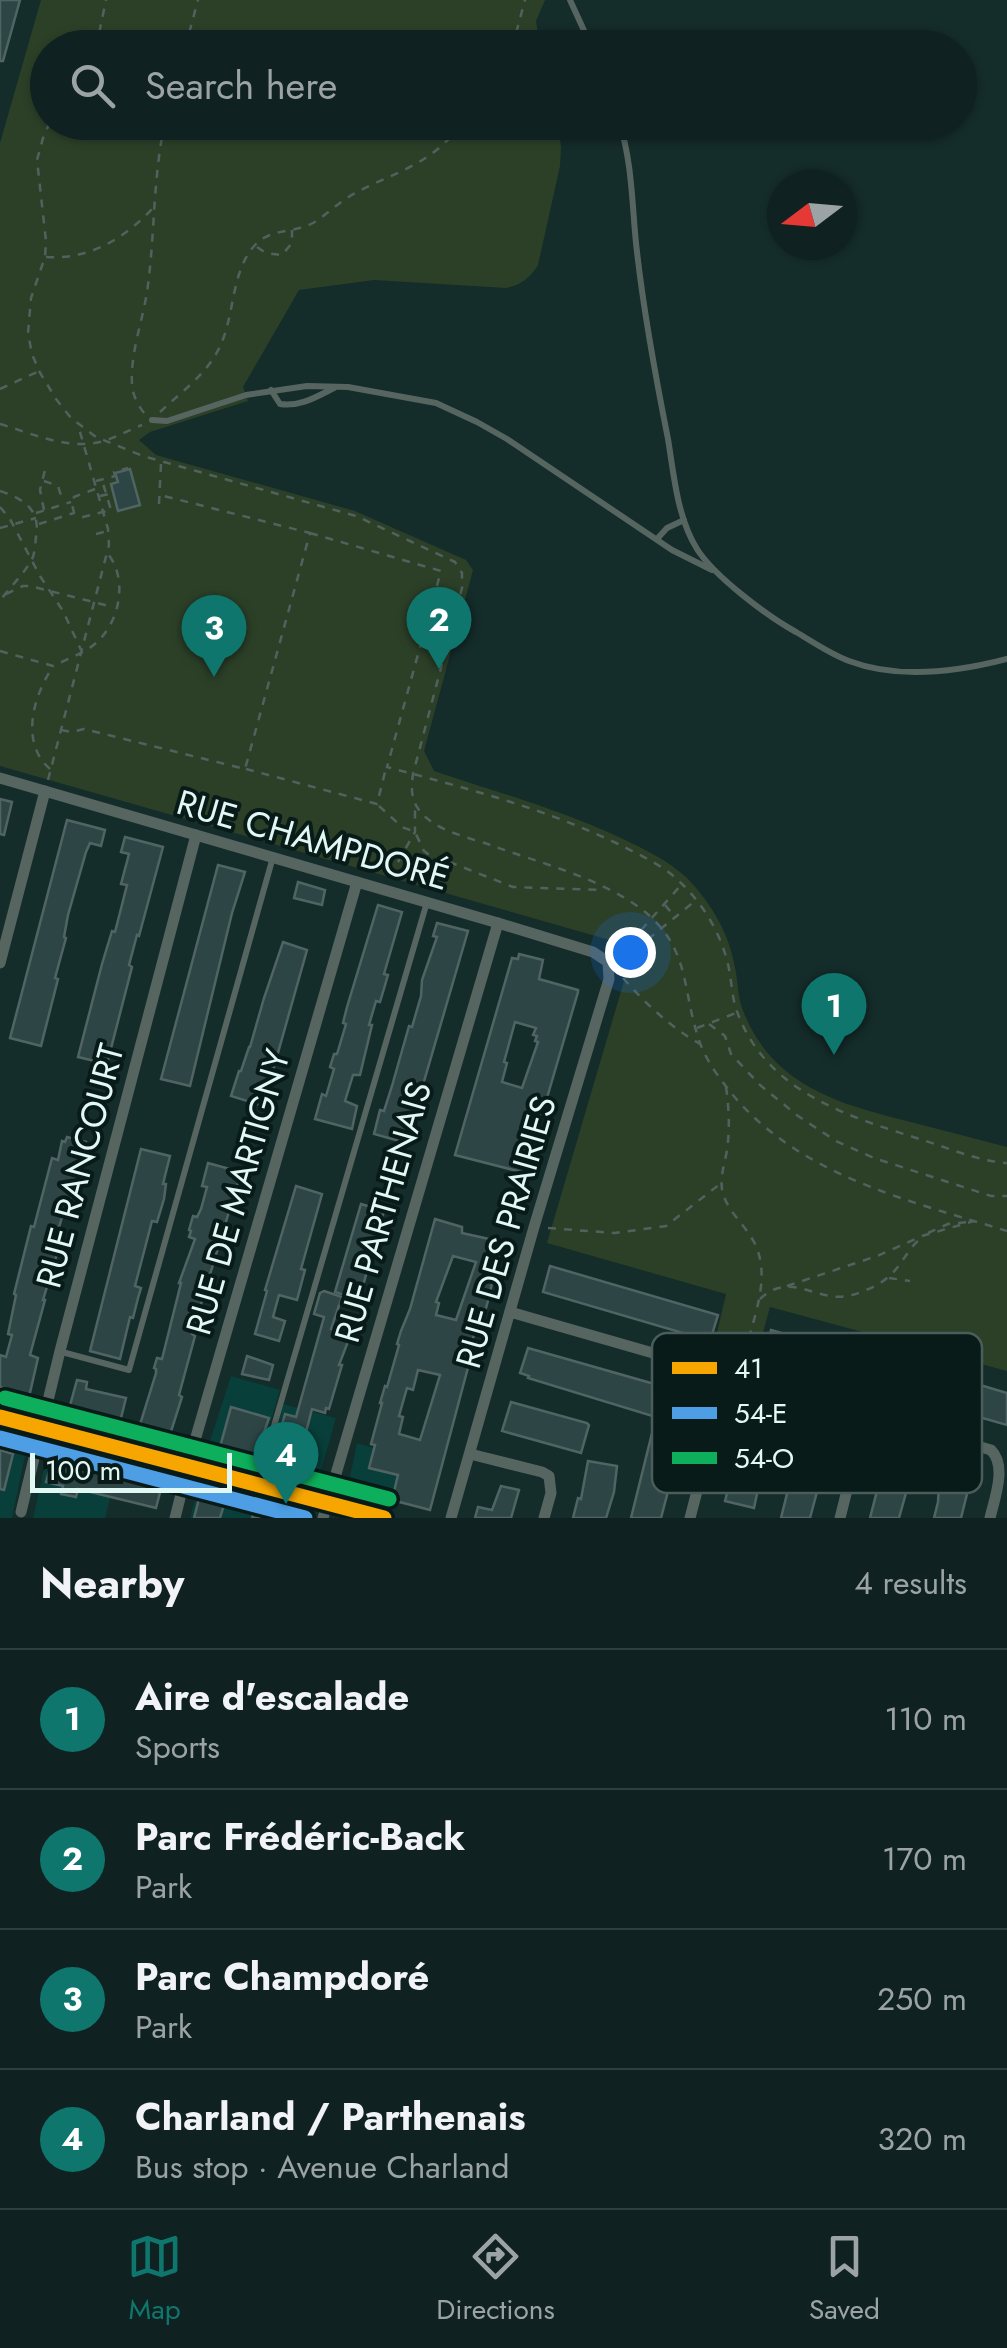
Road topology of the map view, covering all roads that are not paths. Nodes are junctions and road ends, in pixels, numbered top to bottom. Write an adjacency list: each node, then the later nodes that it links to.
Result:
1 (570, 0): 2 (lane)
2 (584, 30)
3 (623, 140): 7 (lane)
4 (338, 386): 5 (lane); 5 (lane); 8 (lane)
5 (271, 390): 6 (lane)
6 (152, 420)
7 (684, 520): 8 (lane); 9 (lane)
8 (658, 540): 9 (lane)
9 (716, 572): 10 (lane)
10 (1007, 659)
11 (0, 778): 12 (street, RUE CHAMPDORÉ)
12 (45, 791): 13 (street, RUE CHAMPDORÉ); 19 (street)
13 (196, 835): 14 (street, RUE CHAMPDORÉ); 21 (street, RUE RANCOURT)
14 (273, 856): 15 (street, RUE CHAMPDORÉ); 21 (lane)
15 (357, 882): 16 (street, RUE CHAMPDORÉ); 27 (street, RUE DE MARTIGNY)
16 (427, 902): 17 (street, RUE CHAMPDORÉ); 28 (lane)
17 (498, 923): 18 (street, RUE CHAMPDORÉ); 31 (street, RUE PARTHENAIS)
18 (608, 962): 20 (street, RUE DES PRAIRIES)
19 (0, 964)
20 (510, 1312): 22 (street); 26 (street, RUE DES PRAIRIES)
21 (60, 1351): 24 (street, RUE RANCOURT)
22 (652, 1354)
23 (0, 1418): 24 (street)
24 (41, 1429): 27 (street); 32 (street, RUE RANCOURT)
25 (982, 1447): 39 (street)
26 (470, 1454): 35 (street, RUE DES PRAIRIES); 36 (street)
27 (187, 1466): 28 (street); 33 (street, RUE DE MARTIGNY)
28 (257, 1485): 31 (street)
29 (697, 1493): 37 (street)
30 (846, 1493): 38 (street)
31 (325, 1510): 34 (street)
32 (22, 1512)
33 (175, 1518)
34 (384, 1518)
35 (452, 1518)
36 (544, 1518)
37 (690, 1518)
38 (840, 1518)
39 (990, 1518)

